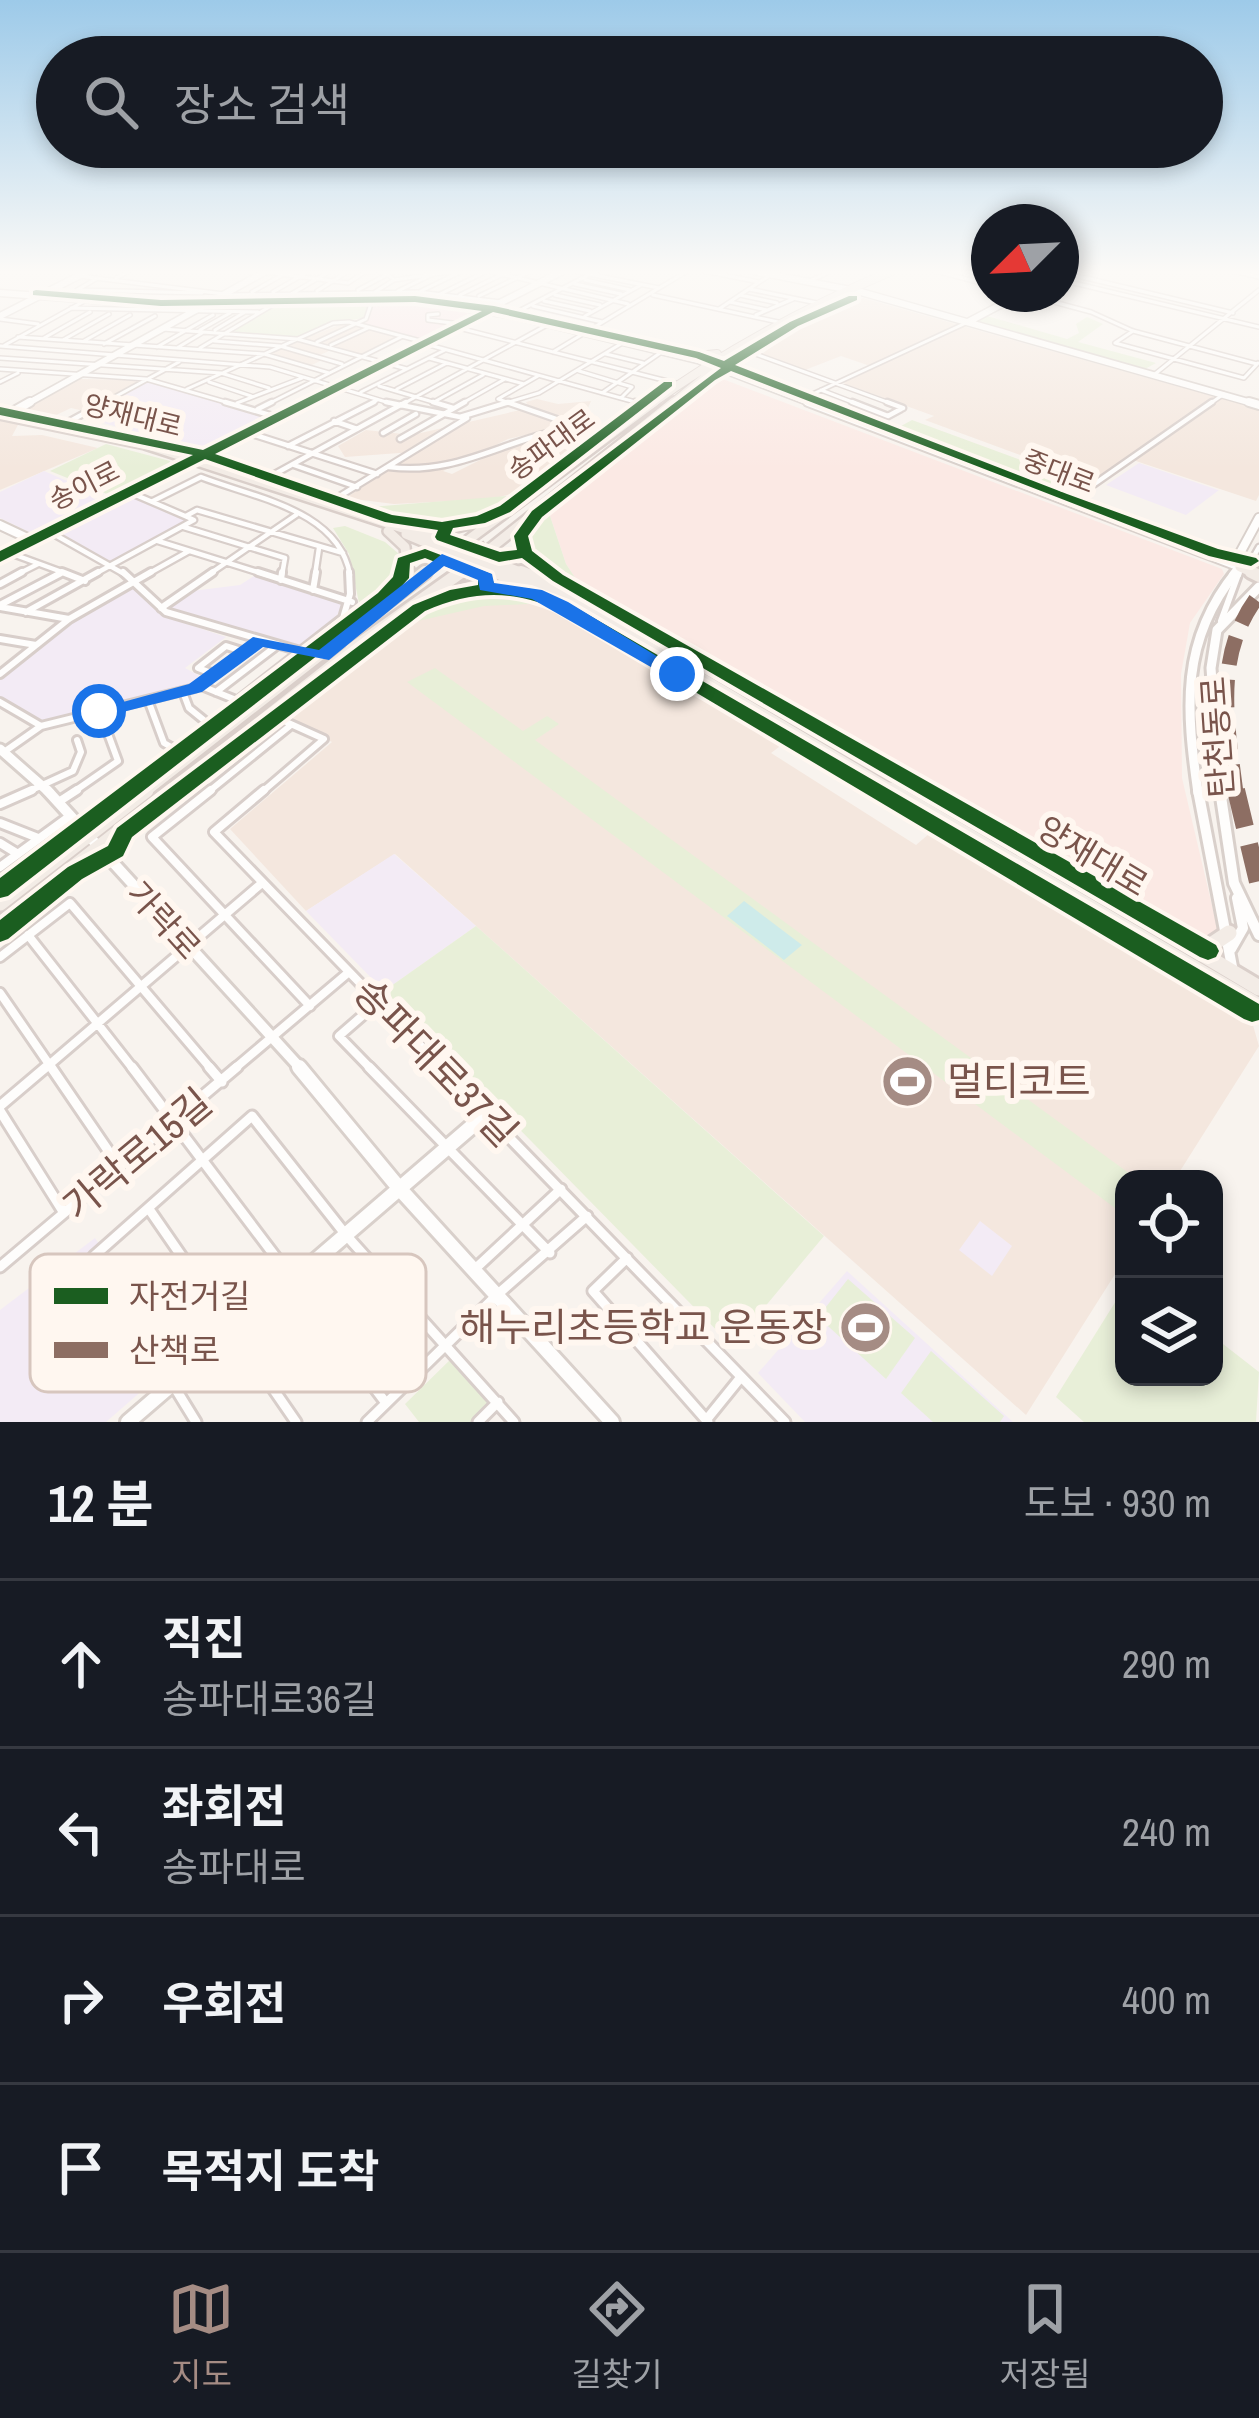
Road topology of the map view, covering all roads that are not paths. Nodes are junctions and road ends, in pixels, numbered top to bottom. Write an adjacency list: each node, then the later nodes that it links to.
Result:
1 (46, 336): 29 (street)
2 (68, 336): 30 (street)
3 (93, 336): 35 (street)
4 (116, 336): 37 (street)
5 (149, 336): 42 (street)
6 (176, 336): 43 (street)
7 (200, 336): 46 (street)
8 (220, 336): 31 (street)
9 (271, 336): 28 (street)
10 (303, 336): 28 (street)
11 (330, 336): 36 (street)
12 (351, 336): 41 (street)
13 (402, 336): 55 (street)
14 (403, 336): 33 (street)
15 (437, 336): 33 (street, 송이로)
16 (493, 336): 34 (street)
17 (528, 336): 34 (street)
18 (579, 336): 50 (street)
19 (600, 336): 32 (street, 중대로)
20 (753, 336): 53 (main road, 송파대로)
21 (768, 336): 44 (main road, 송파대로)
22 (937, 336): 94 (street)
23 (1019, 336): 83 (street)
24 (1125, 336): 61 (street)
25 (1154, 336): 40 (street)
26 (1203, 336): 40 (street)
27 (18, 337): 29 (street); 38 (street)
28 (297, 339): 36 (street); 39 (street)
29 (40, 340): 30 (street)
30 (60, 341): 35 (street)
31 (213, 341): 39 (street); 47 (street)
32 (624, 342): 49 (street, 중대로); 52 (street)
33 (423, 343): 48 (street); 64 (street, 송이로)
34 (516, 343): 50 (street); 63 (street)
35 (80, 344): 37 (street); 51 (street)
36 (314, 344): 41 (street)
37 (100, 345): 42 (street)
38 (1, 346): 45 (street)
39 (280, 346): 54 (street); 70 (street)
40 (1192, 346): 61 (street); 68 (street)
41 (328, 347): 55 (street)
42 (128, 348): 43 (street); 56 (street)
43 (154, 349): 46 (street)
44 (742, 349): 71 (main road, 송파대로); 94 (street)
45 (33, 350): 51 (street); 62 (street)
46 (174, 350): 47 (street)
47 (197, 350): 54 (street); 60 (street)
48 (445, 350): 59 (street); 63 (street)
49 (663, 350): 57 (street, 중대로); 67 (street)
50 (553, 352): 65 (street)
51 (65, 353): 56 (street)
52 (606, 353): 65 (street); 67 (street)
53 (724, 353): 57 (main road); 71 (main road, 송파대로)
54 (264, 354): 69 (street); 81 (street)
55 (362, 356): 64 (street); 70 (street)
56 (112, 357): 60 (street); 72 (street)
57 (689, 357): 71 (street, 중대로)
58 (0, 358): 62 (street)
59 (429, 358): 66 (street); 75 (street)
60 (184, 359): 69 (street); 76 (street)
61 (1173, 359): 68 (street); 83 (street)
62 (16, 360): 72 (street); 74 (street)
63 (481, 360): 73 (street); 84 (street)
64 (384, 362): 75 (street); 98 (street, 송이로)
65 (592, 362): 78 (street); 79 (street)
66 (447, 363): 73 (street); 102 (street)
67 (645, 363): 79 (street)
68 (1258, 363)
69 (242, 364): 80 (street); 86 (street)
70 (346, 364): 81 (street)
71 (712, 366): 96 (main road, 송파대로); 113 (street, 중대로); 143 (main road, 송파대로)
72 (94, 368): 76 (street); 85 (street)
73 (466, 368): 82 (street); 108 (street)
74 (0, 369): 77 (street)
75 (407, 369): 97 (street)
76 (164, 370): 80 (street); 87 (street)
77 (21, 371): 85 (street); 91 (street)
78 (578, 371): 92 (street); 93 (street)
79 (632, 372): 93 (street); 96 (street)
80 (221, 373): 89 (street); 99 (street)
81 (329, 373): 90 (street)
82 (486, 374): 88 (street); 114 (street)
83 (1155, 375): 106 (street)
84 (538, 376): 92 (street); 95 (street)
85 (76, 377): 87 (street); 124 (street)
86 (302, 378): 90 (street); 99 (street)
87 (146, 379): 100 (street); 130 (street)
88 (505, 379): 95 (street); 121 (street)
89 (205, 380): 100 (street); 107 (street)
90 (312, 381): 98 (street); 111 (street)
91 (0, 382)
92 (561, 382): 104 (street); 116 (street)
93 (617, 382): 104 (street); 109 (street)
94 (836, 383): 101 (street); 103 (street)
95 (524, 384): 116 (street)
96 (679, 384): 119 (main road, 송파대로)
97 (376, 385): 102 (street); 105 (street)
98 (335, 387): 105 (street); 126 (street, 송이로)
99 (269, 388): 107 (street)
100 (184, 390): 115 (street)
101 (821, 390): 110 (street); 113 (street)
102 (394, 391): 108 (street)
103 (860, 392): 110 (street); 120 (street)
104 (602, 393): 109 (street)
105 (358, 394): 112 (street)
106 (1224, 394): 117 (street); 149 (street)
107 (254, 395): 111 (street); 115 (street)
108 (415, 397): 114 (street); 118 (street)
109 (621, 398): 119 (street)
110 (845, 399): 120 (street)
111 (275, 400): 122 (street)
112 (377, 400): 118 (street); 129 (street)
113 (799, 400): 128 (street, 중대로)
114 (434, 402): 121 (street)
115 (233, 404): 122 (street)
116 (512, 404): 125 (street); 131 (street)
117 (1259, 405)
118 (398, 406): 123 (street); 132 (street)
119 (649, 406): 135 (main road, 송파대로)
120 (867, 407): 128 (street)
121 (454, 408): 127 (street)
122 (254, 411): 126 (street)
123 (418, 412): 127 (street); 134 (street)
124 (4, 415): 130 (main road, 양재대로)
125 (471, 416): 127 (street); 142 (street)
126 (276, 417): 133 (street, 송이로)
127 (439, 417): 136 (street)
128 (845, 418): 149 (street, 중대로)
129 (334, 421): 132 (street); 137 (street)
130 (61, 426): 140 (main road, 양재대로)
131 (572, 428): 135 (street); 142 (street)
132 (357, 429): 138 (street)
133 (247, 432): 137 (street); 140 (street, 송이로)
134 (383, 433)
135 (608, 437): 139 (main road, 송파대로)
136 (400, 439)
137 (288, 446): 138 (street)
138 (313, 454): 141 (street); 144 (street)
139 (585, 455): 151 (main road, 송파대로); 165 (main road)
140 (194, 458): 145 (main road, 양재대로); 147 (street, 송이로)
141 (293, 464): 145 (street); 146 (street)
142 (389, 466): 144 (street)
143 (587, 470): 153 (main road); 165 (main road)
144 (376, 474): 146 (street)
145 (259, 482): 150 (main road, 양재대로)
146 (357, 487): 150 (street)
147 (129, 492): 148 (street); 160 (street, 송이로)
148 (153, 501): 154 (street); 155 (street)
149 (1067, 503): 179 (street, 중대로)
150 (326, 504): 152 (main road, 양재대로)
151 (514, 506): 152 (main road); 165 (main road, 송파대로)
152 (343, 510): 176 (main road, 양재대로); 186 (main road)
153 (536, 512): 165 (main road); 189 (main road)
154 (297, 514): 161 (street); 170 (street)
155 (185, 516): 156 (street); 159 (street)
156 (222, 518): 161 (street); 162 (street)
157 (1259, 518): 171 (street)
158 (0, 525): 163 (street)
159 (182, 527): 162 (street); 164 (street)
160 (50, 532): 163 (street, 송이로); 178 (street)
161 (270, 533): 166 (street); 168 (street)
162 (218, 538): 166 (street)
163 (34, 541): 172 (street, 송이로)
164 (158, 541): 169 (street); 178 (street)
165 (481, 543): 174 (main road); 176 (main road, 송파대로)
166 (249, 547): 175 (street); 182 (street)
167 (1259, 547): 173 (street)
168 (320, 548): 170 (street); 188 (street)
169 (189, 551): 175 (street); 184 (street)
170 (343, 553): 191 (street)
171 (1240, 553): 173 (street); 179 (street)
172 (4, 555): 177 (street)
173 (1252, 559): 179 (street)
174 (476, 560): 176 (main road); 176 (main road, 양재대로); 189 (main road, 양재대로); 190 (main road, 양재대로)
175 (226, 562): 182 (street); 194 (street)
176 (449, 563): 186 (main road, 송파대로); 195 (main road); 203 (main road); 206 (main road)
177 (38, 564): 180 (street); 185 (street)
178 (116, 566): 183 (street); 184 (street)
179 (1240, 567): 181 (main road, 중대로); 198 (street, 탄천동로); 248 (street)
180 (62, 573): 183 (street); 192 (street)
181 (1256, 574)
182 (281, 580): 188 (street)
183 (85, 581): 196 (street)
184 (133, 581): 194 (street); 197 (street)
185 (0, 584)
186 (406, 587): 206 (main road, 송파대로)
187 (1259, 587): 198 (street)
188 (314, 590): 191 (street)
189 (577, 594): 193 (main road, 양재대로)
190 (561, 599): 193 (main road, 양재대로); 195 (main road)
191 (352, 602): 205 (street)
192 (0, 606): 196 (street)
193 (589, 606): 216 (main road, 양재대로); 234 (main road, 양재대로)
194 (160, 608): 200 (street)
195 (409, 610): 203 (main road)
196 (26, 612): 197 (street)
197 (69, 619): 201 (street)
198 (1217, 630): 242 (street, 탄천동로)
199 (0, 639): 201 (street)
200 (260, 640): 202 (street); 204 (street)
201 (36, 645): 207 (street)
202 (277, 646): 205 (street); 209 (street)
203 (351, 650): 219 (main road, 송파대로)
204 (245, 652): 208 (street); 208 (street)
205 (299, 652): 206 (street); 214 (street)
206 (322, 656): 217 (main road, 송파대로)
207 (2, 670)
208 (213, 675): 209 (street); 210 (street)
209 (229, 683): 212 (street)
210 (199, 685): 211 (street); 212 (street)
211 (182, 691): 213 (street); 223 (street)
212 (217, 692): 214 (street)
213 (148, 700): 218 (street); 226 (street)
214 (237, 701): 217 (street)
215 (0, 702): 221 (street)
216 (758, 703)
217 (253, 707): 223 (main road, 송파대로)
218 (99, 711): 221 (street); 229 (street)
219 (271, 715): 220 (street); 237 (main road, 송파대로)
220 (292, 724): 241 (street, 송파대로37길); 244 (street)
221 (41, 726): 225 (street)
222 (802, 729): 234 (main road, 양재대로)
223 (219, 733): 226 (main road, 송파대로)
224 (77, 740): 228 (street)
225 (5, 753): 227 (street); 230 (street, 가락로)
226 (190, 758): 237 (main road, 송파대로)
227 (0, 766)
228 (73, 771): 229 (street); 230 (street)
229 (88, 782): 231 (street)
230 (42, 783): 231 (street, 가락로); 232 (street)
231 (60, 800): 233 (street, 가락로)
232 (0, 804)
233 (71, 815): 236 (street); 237 (street, 가락로)
234 (956, 818): 250 (main road, 양재대로); 256 (main road, 양재대로)
235 (2, 827): 236 (street)
236 (38, 838): 239 (street)
237 (93, 842): 243 (main road, 송파대로); 245 (main road, 송파대로); 249 (street, 가락로)
238 (0, 843): 239 (street)
239 (18, 854): 240 (street)
240 (0, 867)
241 (262, 883): 244 (street); 252 (street, 송파대로37길)
242 (1234, 883): 247 (street, 탄천동로); 248 (street)
243 (0, 903)
244 (224, 914): 249 (street); 258 (street)
245 (0, 925)
246 (28, 934): 251 (street); 254 (street); 259 (street)
247 (1259, 935)
248 (1230, 941): 250 (main road); 253 (street)
249 (187, 946): 254 (street); 260 (street, 가락로)
250 (1189, 948): 253 (main road, 양재대로)
251 (0, 957)
252 (349, 973): 257 (street, 송파대로37길); 258 (street)
253 (1233, 973): 256 (main road, 양재대로)
254 (140, 984): 259 (street); 262 (street)
255 (0, 994): 261 (street)
256 (1257, 1001)
257 (377, 1003): 264 (street, 송파대로37길); 266 (street)
258 (310, 1006): 260 (street)
259 (95, 1024): 261 (street); 265 (street)
260 (273, 1038): 262 (street, 가락로15길); 269 (street, 가락로)
261 (50, 1065): 263 (street); 268 (street)
262 (222, 1082): 265 (street, 가락로15길)
263 (0, 1108): 272 (street)
264 (485, 1115): 266 (street); 270 (street, 송파대로37길)
265 (172, 1122): 267 (street); 268 (street, 가락로15길)
266 (445, 1149): 269 (street); 274 (street)
267 (203, 1157): 271 (street); 275 (street); 279 (street)
268 (119, 1168): 272 (street, 가락로15길)
269 (399, 1188): 275 (street); 284 (street, 가락로)
270 (561, 1189): 273 (street, 송파대로37길); 274 (street)
271 (149, 1209): 277 (street); 278 (street)
272 (64, 1213): 283 (street, 가락로15길)
273 (587, 1216): 276 (street); 282 (street, 송파대로37길)
274 (523, 1224): 276 (street); 284 (street)
275 (346, 1235): 280 (street); 281 (street)
276 (550, 1253): 285 (street)
277 (96, 1254)
278 (180, 1254)
279 (271, 1254)
280 (324, 1254)
281 (363, 1254)
282 (627, 1258): 289 (street, 송파대로37길); 297 (street)
283 (1, 1262)
284 (476, 1268): 285 (street, 가락로)
285 (498, 1294): 287 (street); 304 (street, 가락로)
286 (426, 1326): 287 (street)
287 (445, 1347): 288 (street); 295 (street)
288 (426, 1365)
289 (741, 1377): 297 (street); 305 (street, 송파대로37길)
290 (161, 1392): 298 (street)
291 (177, 1392): 299 (street)
292 (276, 1392): 300 (street)
293 (377, 1392): 296 (street)
294 (398, 1392): 296 (street)
295 (498, 1402): 302 (street); 303 (street)
296 (386, 1403): 301 (street)
297 (706, 1421)
298 (128, 1422)
299 (196, 1422)
300 (296, 1422)
301 (367, 1422)
302 (478, 1422)
303 (514, 1422)
304 (612, 1422)
305 (784, 1422)

